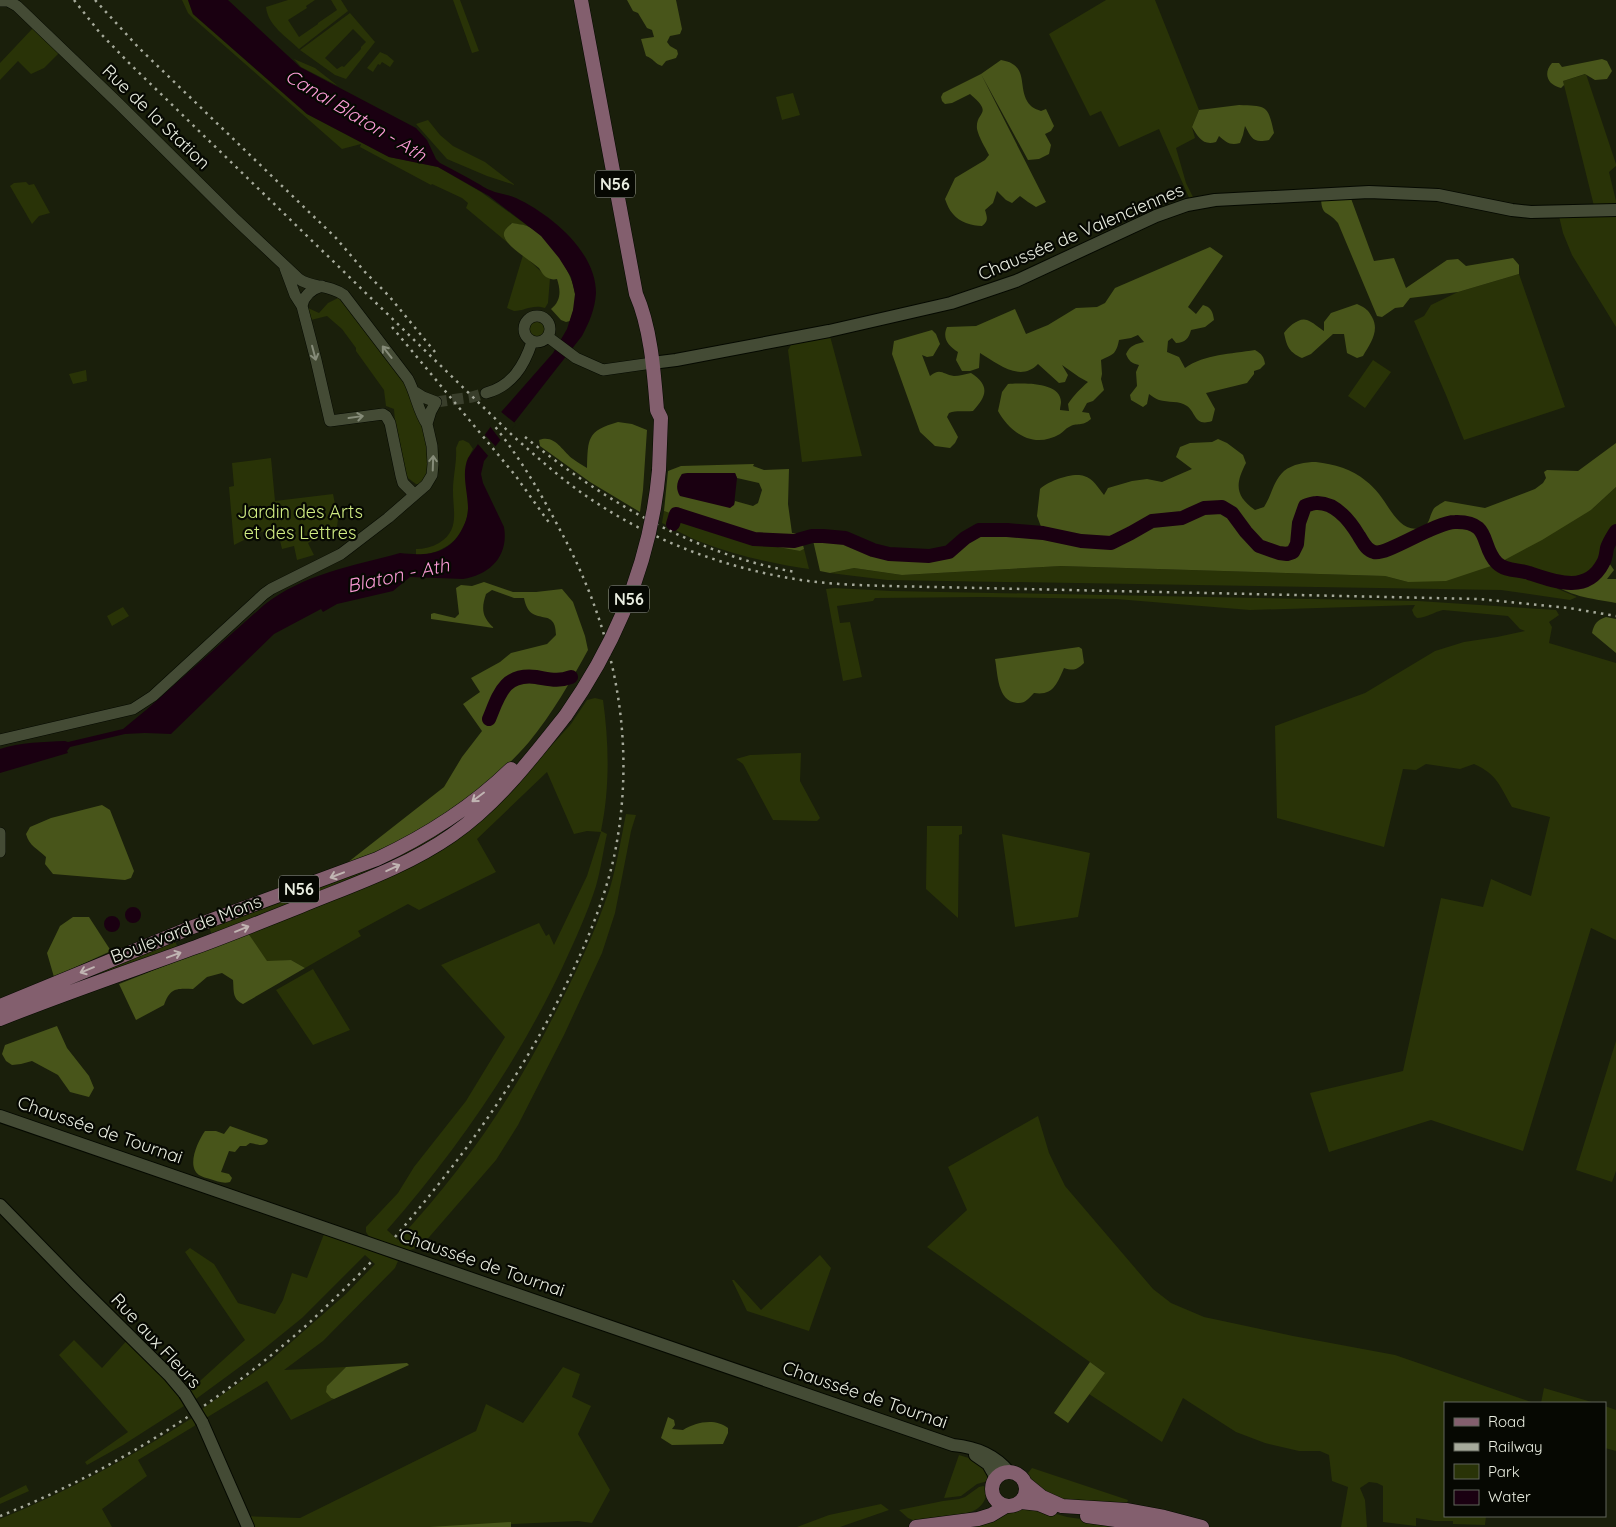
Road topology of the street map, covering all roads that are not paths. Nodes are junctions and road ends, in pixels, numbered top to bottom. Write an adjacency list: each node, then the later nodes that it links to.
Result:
1 (581, 0): 8 (main road, N56)
2 (588, 0): 8 (main road, N56)
3 (0, 1): 5 (street, Rue de la Station)
4 (1616, 210): 11 (main road, Chaussée de Valenciennes)
5 (285, 266): 6 (street, Rue de la Station); 7 (street)
6 (322, 286): 7 (street); 12 (street, one-way to 6)
7 (302, 306): 15 (street, one-way to 15)
8 (642, 307): 11 (main road, N56)
9 (552, 340): 10 (street); 10 (street); 11 (street)
10 (532, 342): 13 (street)
11 (653, 363): 16 (main road, Boulevard de Mons / N56, bridge)
12 (415, 392): 14 (street); 14 (street)
13 (486, 393)
14 (427, 424): 15 (street, one-way to 14)
15 (414, 494): 17 (street)
16 (563, 713): 20 (main road, Boulevard de Mons / N56, one-way to 20); 21 (main road, Boulevard de Mons / N56, one-way to 16)
17 (0, 740)
18 (0, 834): 19 (street)
19 (0, 852)
20 (0, 1006)
21 (0, 1019)
22 (0, 1116): 24 (main road, Chaussée de Tournai)
23 (0, 1206): 32 (main road, Rue aux Fleurs, bridge)
24 (953, 1445): 25 (main road, Chaussée de Tournai); 26 (main road, Chaussée de Tournai)
25 (1009, 1472): 26 (main road); 27 (main road)
26 (996, 1478): 28 (main road)
27 (1026, 1484): 29 (main road); 35 (main road)
28 (992, 1493): 30 (main road); 31 (main road)
29 (1021, 1502): 30 (main road); 34 (main road)
30 (1006, 1506): 31 (main road)
31 (959, 1521): 33 (main road)
32 (248, 1527)
33 (916, 1527)
34 (1165, 1527)
35 (1202, 1527)

